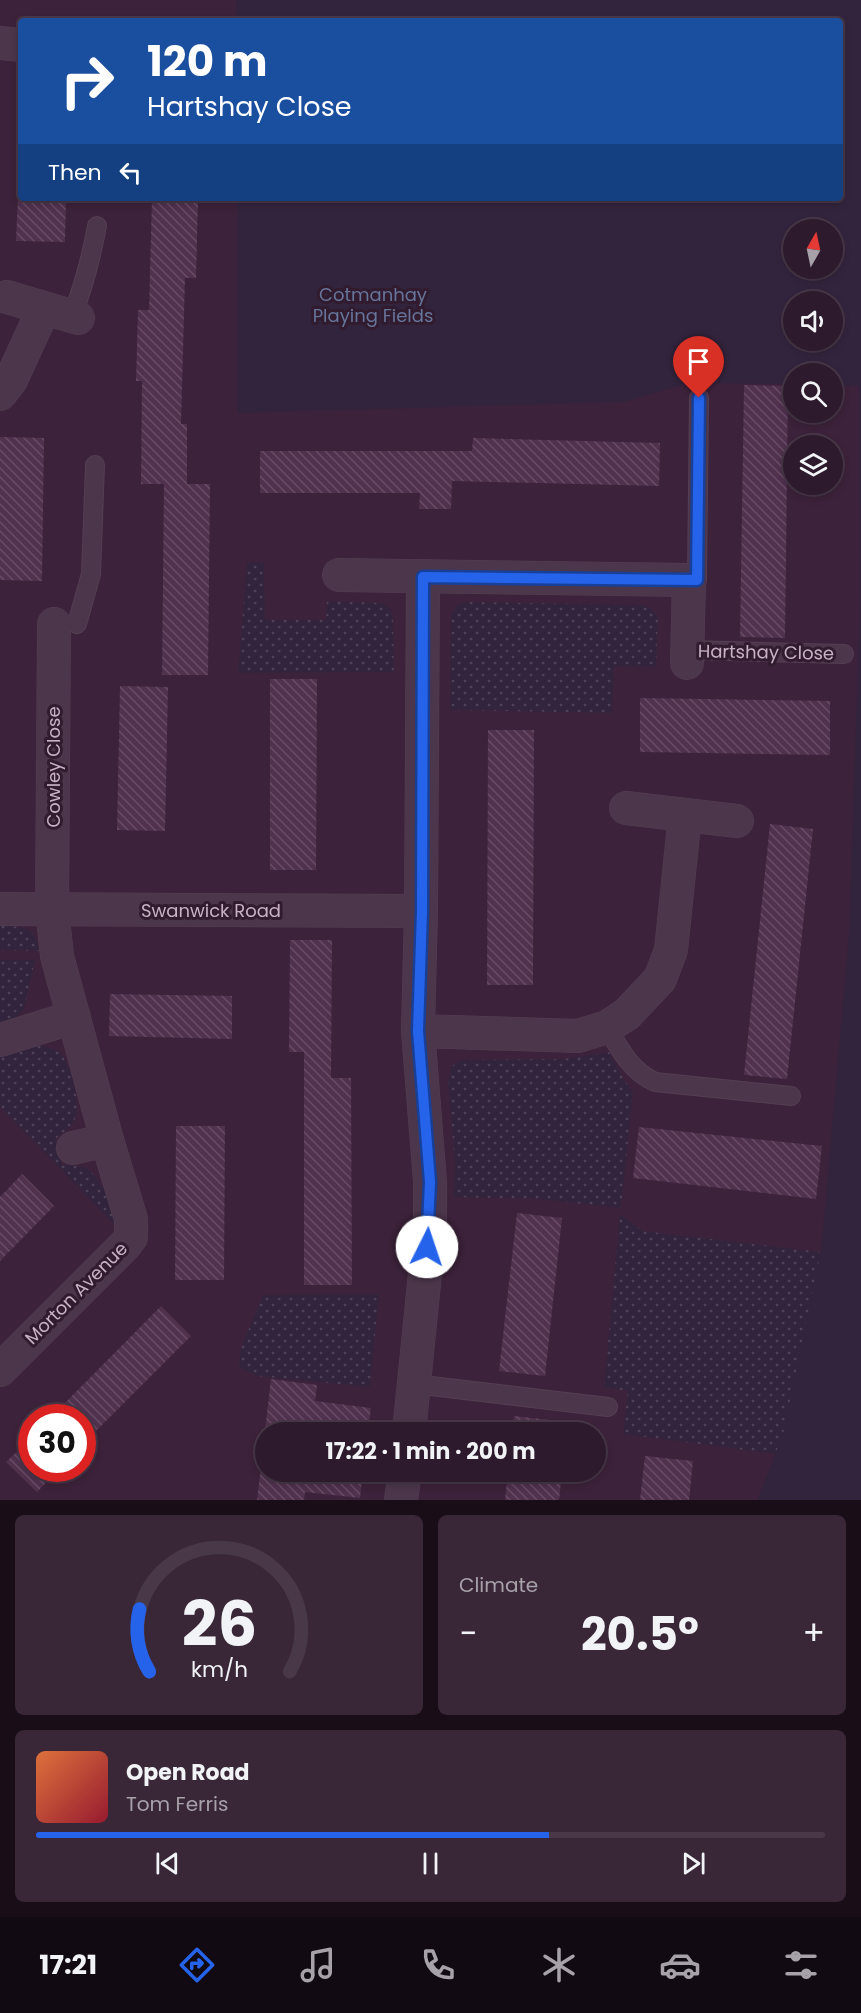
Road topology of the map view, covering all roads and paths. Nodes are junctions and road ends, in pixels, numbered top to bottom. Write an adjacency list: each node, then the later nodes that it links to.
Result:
1 (0, 44): 2 (street)
2 (18, 45)
3 (97, 226): 5 (lane)
4 (7, 297): 5 (street)
5 (64, 314): 6 (street)
6 (0, 394)
7 (699, 398): 11 (lane, Hartshay Close)
8 (95, 465): 12 (lane, Cowley Close)
9 (339, 576): 10 (street)
10 (423, 577): 11 (street); 20 (street)
11 (689, 580): 14 (street, Hartshay Close)
12 (52, 624): 19 (street, Cowley Close)
13 (844, 654): 14 (lane, Hartshay Close)
14 (687, 656)
15 (626, 808): 16 (street)
16 (685, 815): 17 (street); 22 (street)
17 (737, 821)
18 (0, 909): 19 (street, Swanwick Road)
19 (52, 909): 20 (street, Swanwick Road); 21 (street, Morton Avenue)
20 (422, 911): 23 (street)
21 (74, 1017): 24 (street); 26 (street, Morton Avenue)
22 (607, 1027): 23 (street); 25 (lane)
23 (418, 1031): 29 (street)
24 (0, 1040)
25 (791, 1096)
26 (107, 1140): 27 (street); 28 (street, Morton Avenue)
27 (73, 1148)
28 (0, 1370)
29 (414, 1384): 30 (lane); 31 (street)
30 (608, 1407)
31 (410, 1422)
32 (404, 1482): 33 (street)
33 (401, 1500)

